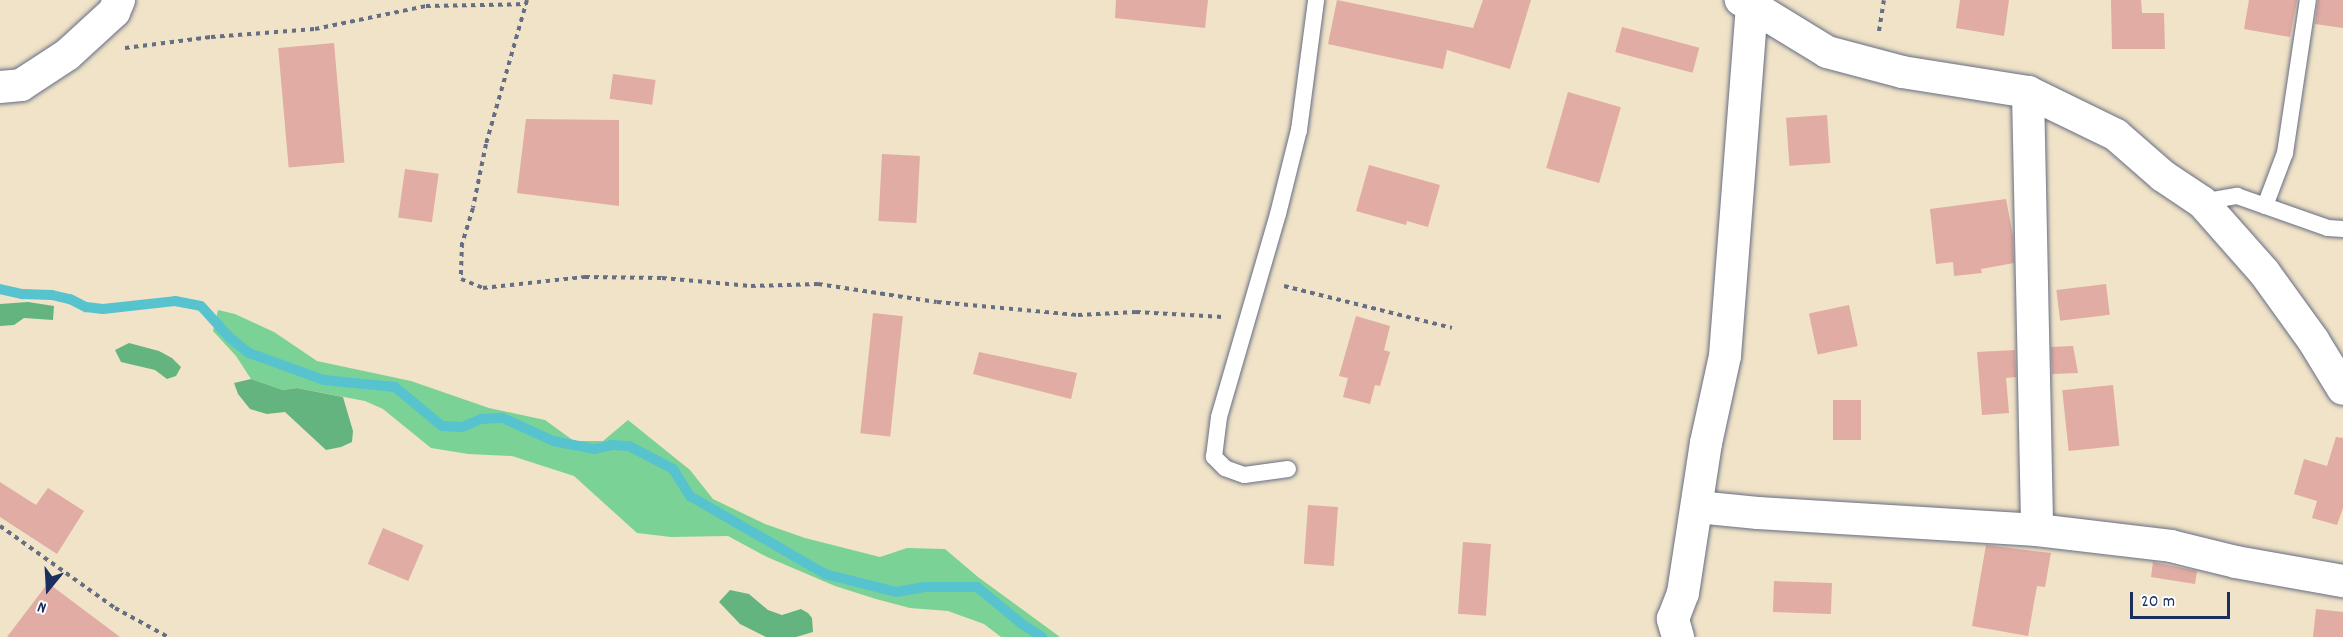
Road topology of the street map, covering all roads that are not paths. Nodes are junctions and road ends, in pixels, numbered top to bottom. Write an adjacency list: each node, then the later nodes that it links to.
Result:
1 (119, 0): 5 (street)
2 (1316, 0): 11 (lane)
3 (2308, 0): 8 (lane)
4 (1746, 3): 6 (street); 12 (street)
5 (0, 87)
6 (2028, 92): 7 (street); 13 (street)
7 (2202, 202): 8 (lane); 10 (street)
8 (2265, 206): 9 (lane)
9 (2343, 229)
10 (2343, 389)
11 (1288, 470)
12 (1697, 507): 13 (street); 15 (street)
13 (2037, 530): 14 (street)
14 (2343, 581)
15 (1678, 637)

